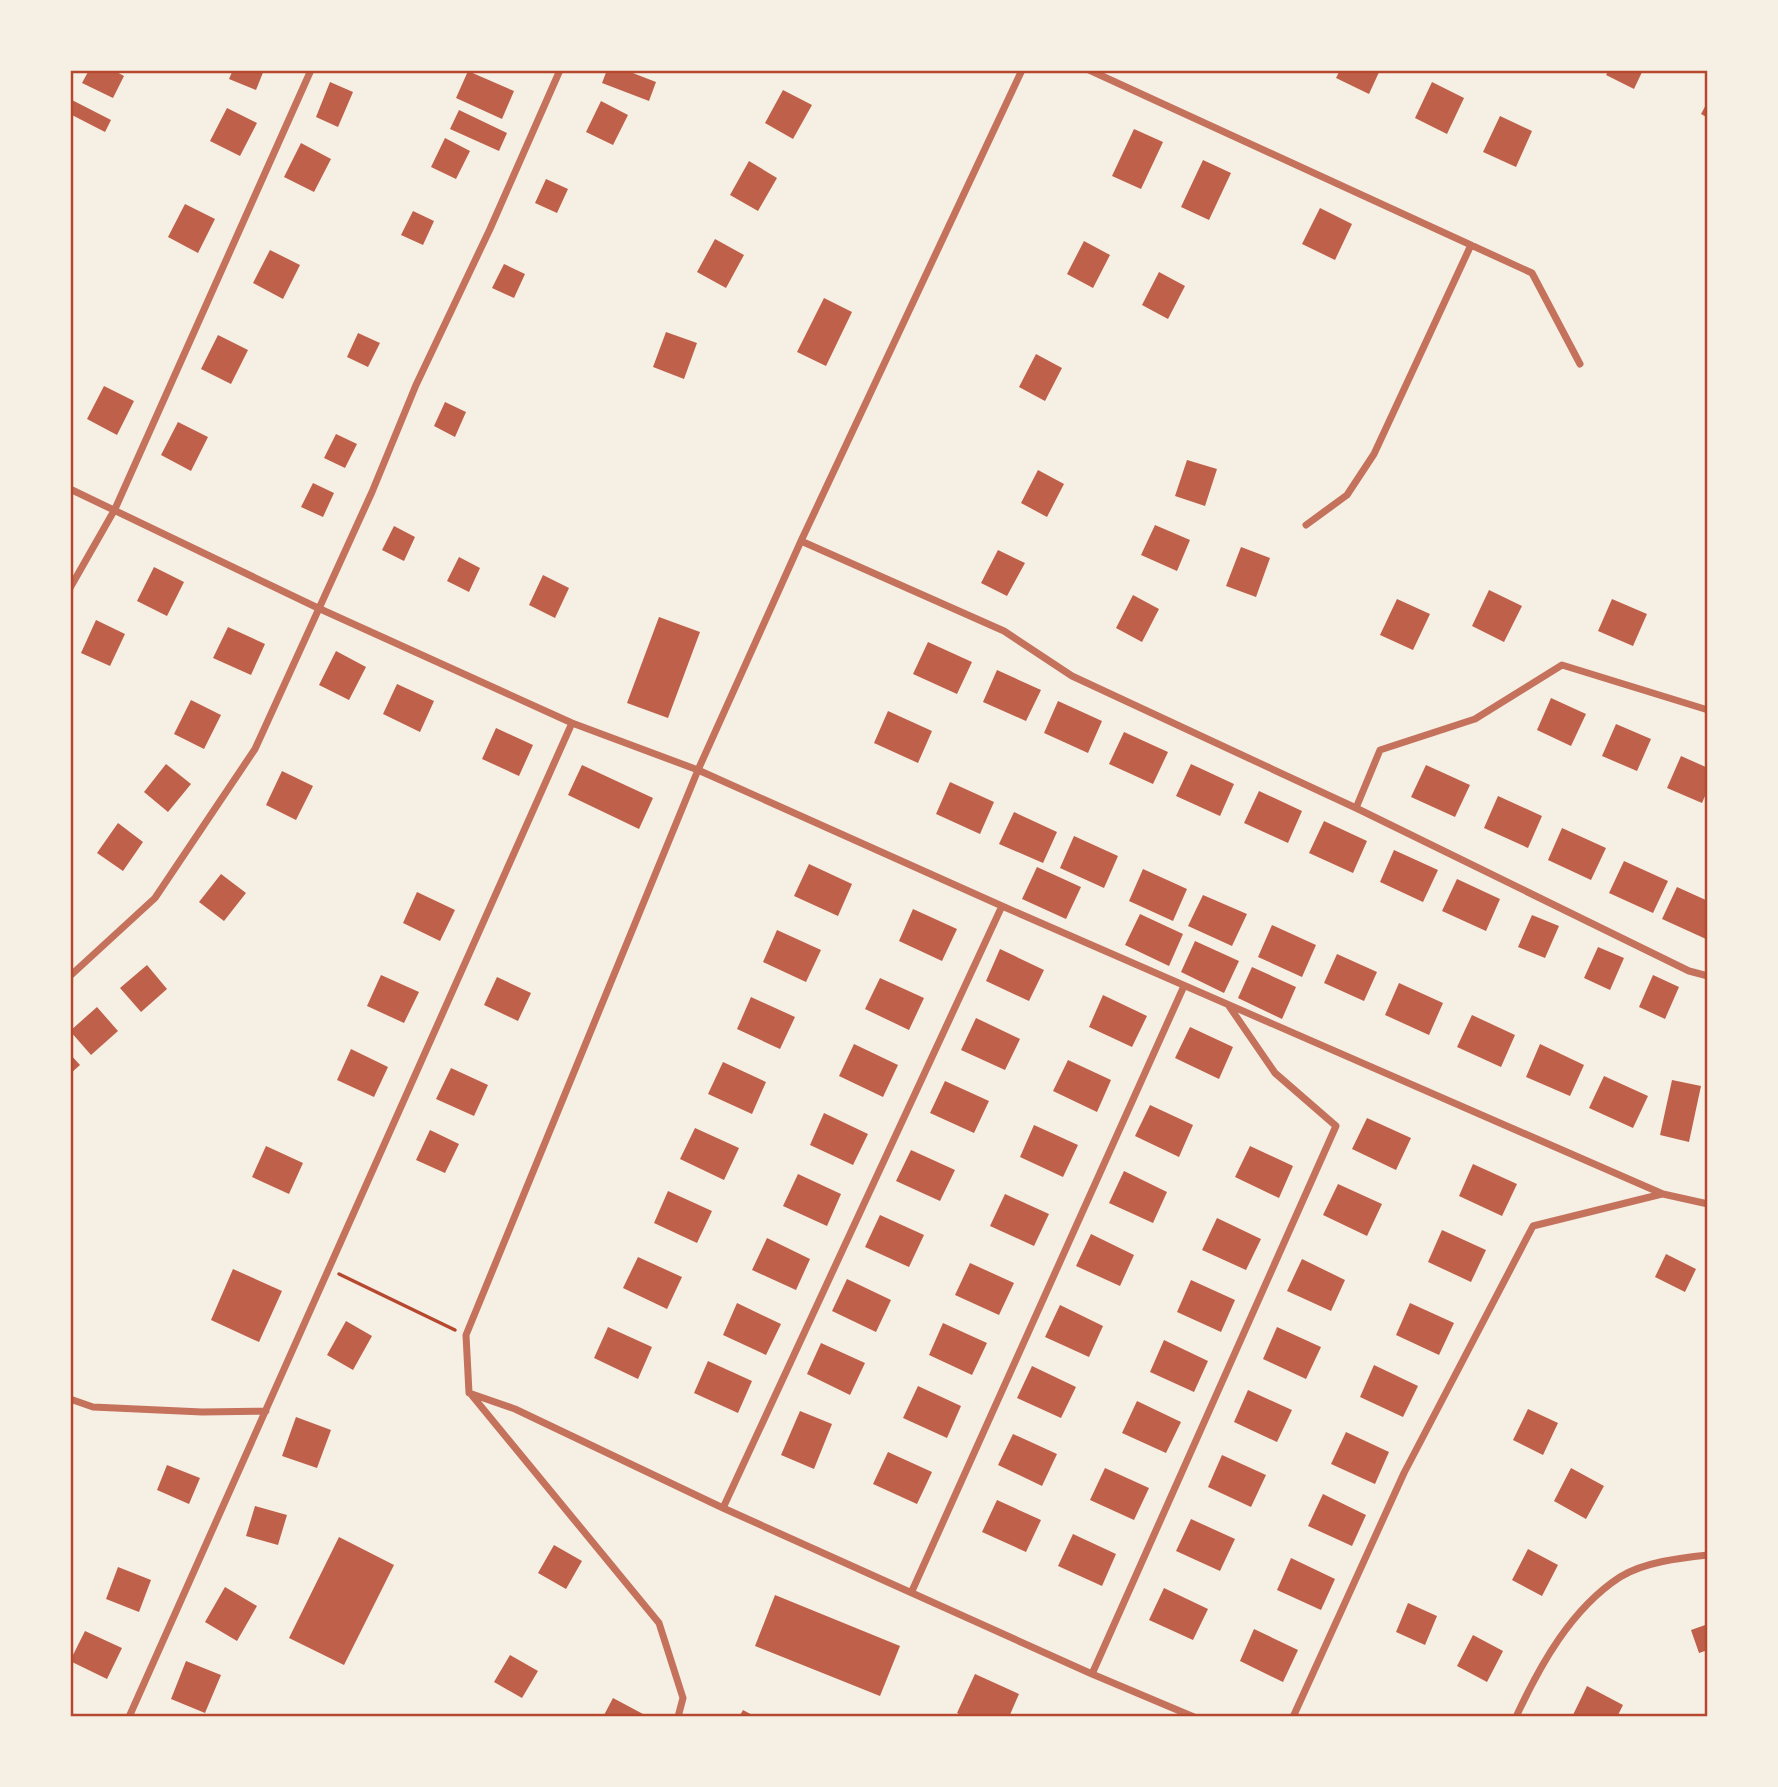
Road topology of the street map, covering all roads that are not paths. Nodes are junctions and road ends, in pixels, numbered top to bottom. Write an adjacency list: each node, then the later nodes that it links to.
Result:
1 (311, 70): 8 (street)
2 (560, 70): 12 (street)
3 (1022, 70): 10 (street)
4 (1089, 70): 5 (street)
5 (1471, 245): 6 (street); 9 (street)
6 (1580, 364)
7 (70, 488): 8 (street)
8 (115, 509): 11 (street); 12 (street)
9 (1306, 525)
10 (801, 541): 15 (street); 16 (street)
11 (70, 588)
12 (318, 608): 14 (street); 18 (street)
13 (1708, 710): 16 (street)
14 (572, 723): 15 (street); 26 (street)
15 (698, 770): 17 (street); 24 (street)
16 (1356, 808): 19 (street)
17 (1002, 906): 20 (street); 27 (street)
18 (70, 976)
19 (1708, 976)
20 (1184, 986): 21 (street); 29 (street)
21 (1228, 1005): 22 (street); 30 (street)
22 (1662, 1194): 23 (street); 34 (street)
23 (1708, 1204)
24 (469, 1393): 27 (street); 32 (street)
25 (70, 1399): 26 (street)
26 (266, 1411): 31 (street)
27 (723, 1508): 29 (street)
28 (1708, 1555): 35 (street)
29 (912, 1591): 30 (street)
30 (1092, 1674): 33 (street)
31 (129, 1717)
32 (678, 1717)
33 (1194, 1717)
34 (1293, 1717)
35 (1516, 1717)

